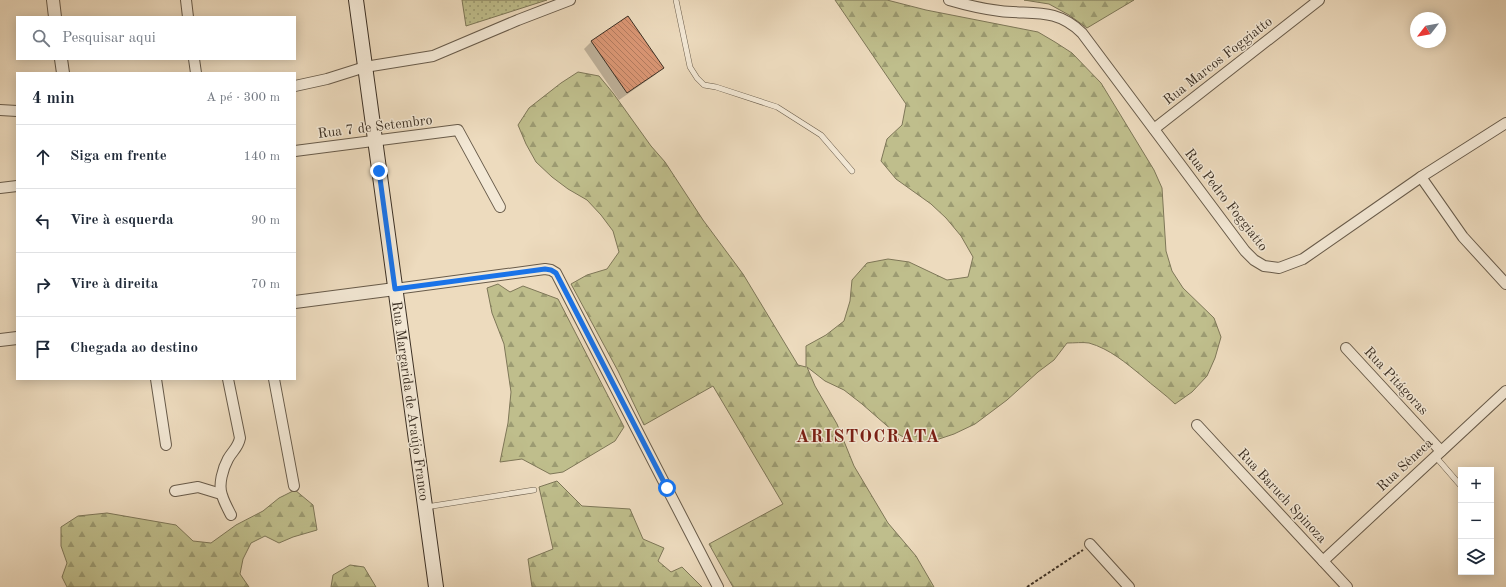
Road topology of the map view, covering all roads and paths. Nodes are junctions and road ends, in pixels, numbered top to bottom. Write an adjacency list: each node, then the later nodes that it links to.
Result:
1 (53, 0): 8 (street)
2 (186, 0): 9 (street)
3 (356, 0): 12 (main road, Rua Margarida de Araújo Franco)
4 (570, 0): 12 (street)
5 (676, 0): 22 (lane)
6 (949, 0): 19 (street, Rua Pedro Foggiatto)
7 (1319, 0): 19 (street, Rua Marcos Foggiatto)
8 (55, 16)
9 (188, 16)
10 (61, 60): 13 (street)
11 (194, 60): 14 (street)
12 (365, 67): 15 (street); 20 (main road, Rua Margarida de Araújo Franco)
13 (63, 72)
14 (196, 72)
15 (296, 86)
16 (0, 110): 17 (street)
17 (16, 111)
18 (1506, 123): 23 (street, Rua Pedro Foggiatto)
19 (1154, 129): 23 (street, Rua Pedro Foggiatto)
20 (375, 141): 21 (street, Rua 7 de Setembro); 26 (street, Rua 7 de Setembro); 28 (main road, Rua Margarida de Araújo Franco)
21 (296, 151)
22 (852, 171)
23 (1421, 177): 27 (street)
24 (16, 186): 25 (street)
25 (0, 188)
26 (500, 207)
27 (1506, 284)
28 (395, 289): 29 (street); 45 (main road, Rua Margarida de Araújo Franco); 50 (street)
29 (296, 302)
30 (16, 338): 31 (street)
31 (0, 340)
32 (1346, 348): 39 (street, Rua Pitágoras)
33 (156, 380): 38 (street)
34 (228, 380): 44 (street)
35 (274, 380): 41 (street)
36 (1506, 391): 39 (street, Rua Sêneca)
37 (1197, 425): 48 (street, Rua Baruch Spinoza)
38 (166, 445)
39 (1438, 454): 40 (lane); 48 (street, Rua Sêneca)
40 (1458, 482)
41 (294, 486)
42 (534, 490): 45 (lane)
43 (175, 491): 44 (street)
44 (221, 494): 46 (street)
45 (425, 507): 49 (main road, Rua Margarida de Araújo Franco)
46 (231, 515)
47 (1090, 544): 51 (path); 52 (street)
48 (1323, 561): 53 (street, Rua Baruch Spinoza)
49 (436, 587)
50 (718, 587)
51 (1027, 587)
52 (1129, 587)
53 (1347, 587)

